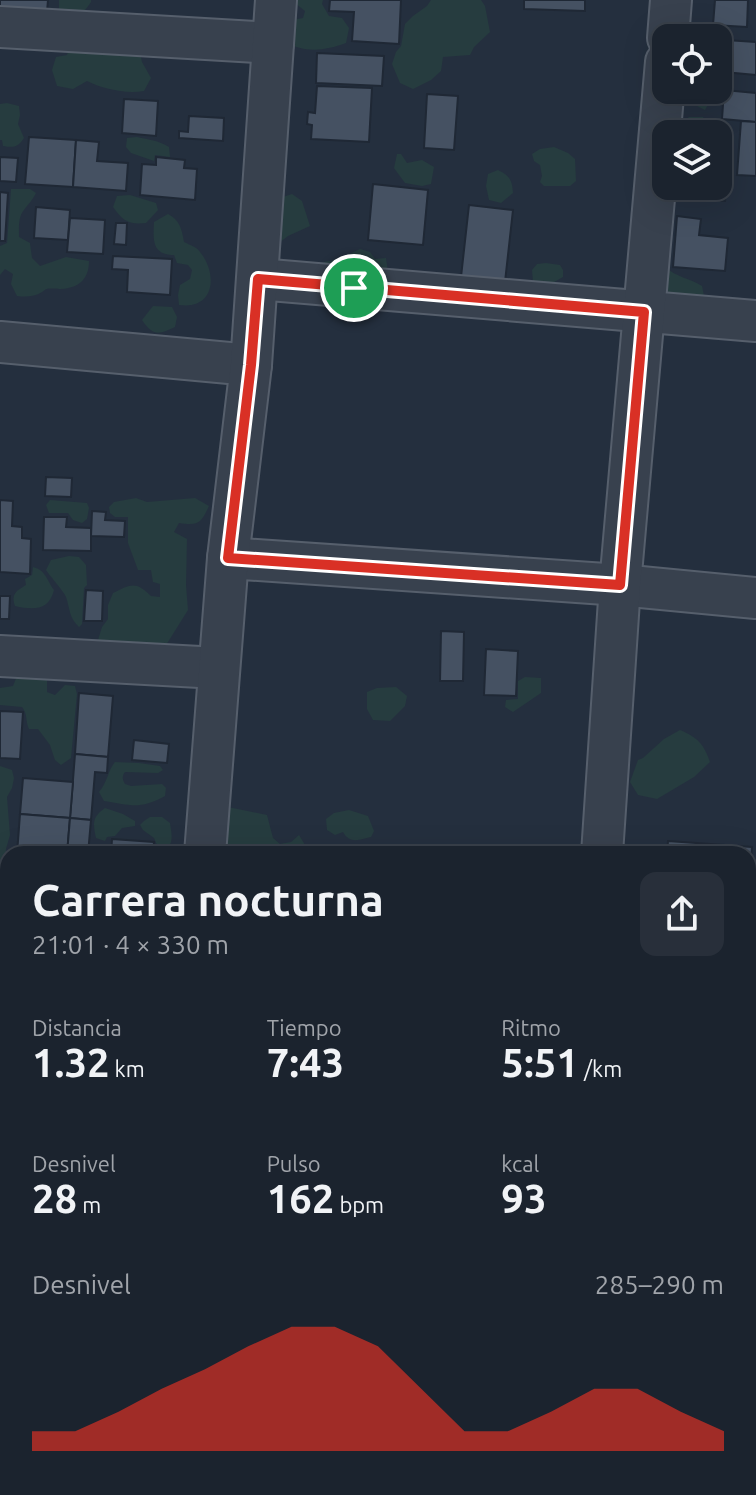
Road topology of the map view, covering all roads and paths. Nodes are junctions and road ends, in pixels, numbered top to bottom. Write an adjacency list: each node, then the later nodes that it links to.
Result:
1 (276, 0): 5 (street)
2 (671, 0): 3 (street)
3 (669, 24)
4 (0, 27): 5 (street)
5 (273, 43): 7 (street)
6 (662, 104): 8 (street)
7 (258, 279): 8 (street); 11 (street)
8 (644, 312): 9 (street); 13 (street)
9 (756, 321)
10 (0, 342): 11 (street)
11 (251, 365): 12 (street)
12 (228, 558): 13 (street); 16 (street)
13 (620, 585): 14 (street); 18 (street)
14 (756, 598)
15 (0, 656): 16 (street)
16 (218, 668): 17 (street)
17 (206, 846)
18 (603, 846)

